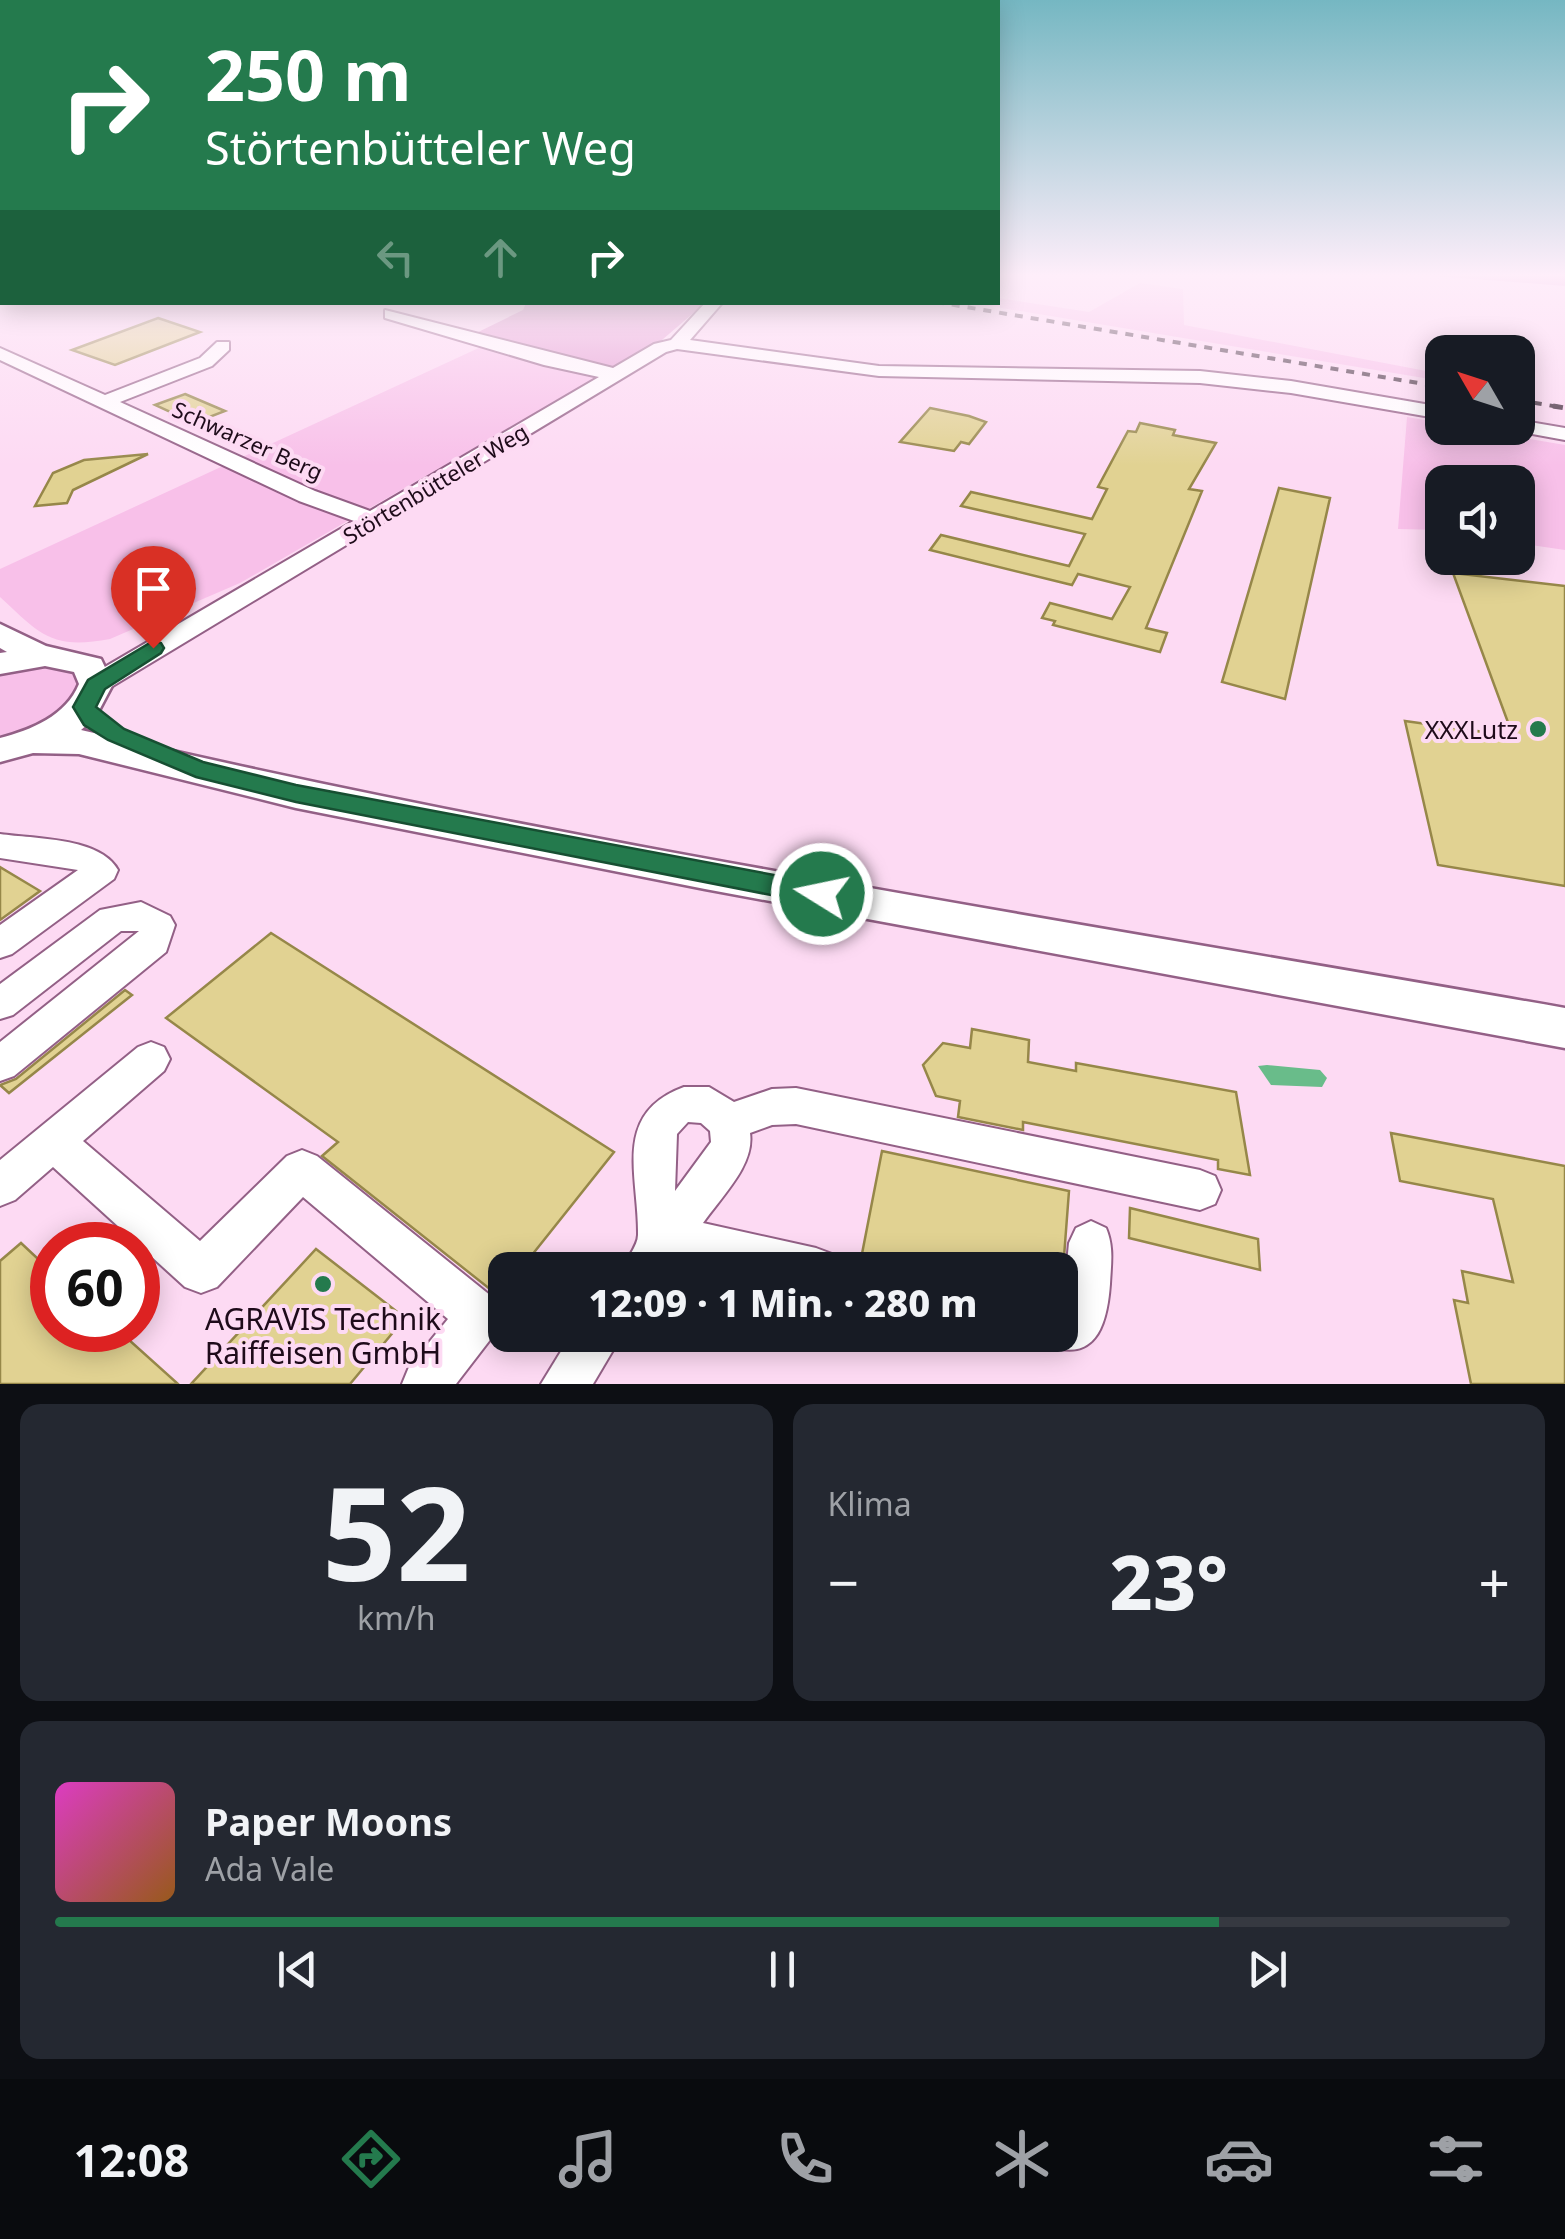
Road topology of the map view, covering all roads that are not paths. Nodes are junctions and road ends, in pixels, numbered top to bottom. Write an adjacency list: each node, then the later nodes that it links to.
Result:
1 (471, 338): 6 (street)
2 (683, 338): 3 (street, Störtenbütteler Weg)
3 (677, 344): 6 (street, Störtenbütteler Weg); 8 (street)
4 (223, 346): 7 (street, Schwarzer Berg)
5 (0, 353): 7 (street, Schwarzer Berg)
6 (618, 374): 11 (street, Störtenbütteler Weg)
7 (103, 402): 11 (street, Schwarzer Berg)
8 (1425, 410)
9 (1535, 429): 10 (street)
10 (1565, 434)
11 (373, 520): 15 (street, Störtenbütteler Weg)
12 (0, 634): 13 (main road)
13 (39, 656): 14 (main road); 15 (main road)
14 (0, 664)
15 (86, 684): 16 (main road); 17 (main road)
16 (16, 745): 17 (main road)
17 (196, 769): 21 (main road)
18 (0, 846): 19 (street)
19 (0, 944)
20 (0, 1004): 23 (street)
21 (1565, 1028)
22 (151, 1059): 25 (street)
23 (0, 1064)
24 (730, 1122): 27 (street); 29 (street); 29 (street)
25 (53, 1142): 26 (street); 32 (street)
26 (0, 1186)
27 (1200, 1190)
28 (1091, 1244): 30 (street)
29 (658, 1250)
30 (1078, 1322)
31 (587, 1352): 33 (street)
32 (426, 1384)
33 (565, 1384)

